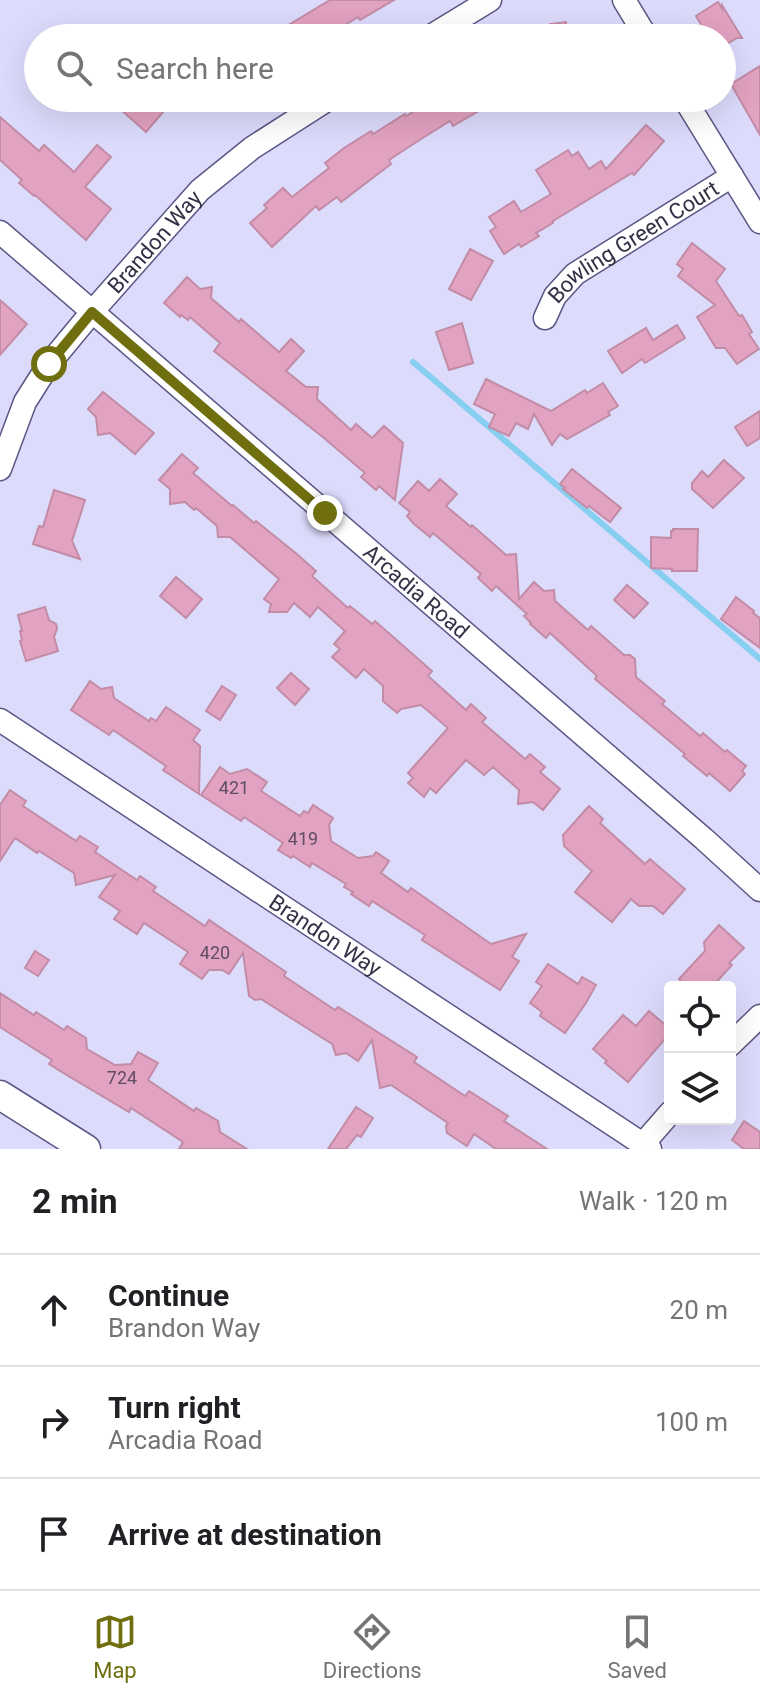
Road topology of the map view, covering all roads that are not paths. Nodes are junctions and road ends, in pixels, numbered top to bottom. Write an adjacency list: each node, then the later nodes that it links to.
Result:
1 (490, 0): 3 (street)
2 (624, 0): 4 (street)
3 (451, 24)
4 (639, 24)
5 (308, 112): 10 (street, Brandon Way)
6 (693, 112): 7 (street)
7 (732, 176): 8 (street); 11 (street, Bowling Green Court)
8 (760, 222)
9 (0, 232): 10 (street, Arcadia Road)
10 (92, 312): 12 (street, Brandon Way); 14 (street, Arcadia Road)
11 (545, 318)
12 (0, 469)
13 (0, 720): 19 (street, Brandon Way)
14 (760, 890)
15 (760, 1016): 16 (street)
16 (736, 1039)
17 (0, 1095): 20 (street)
18 (664, 1122): 19 (street)
19 (646, 1147)
20 (86, 1149)

